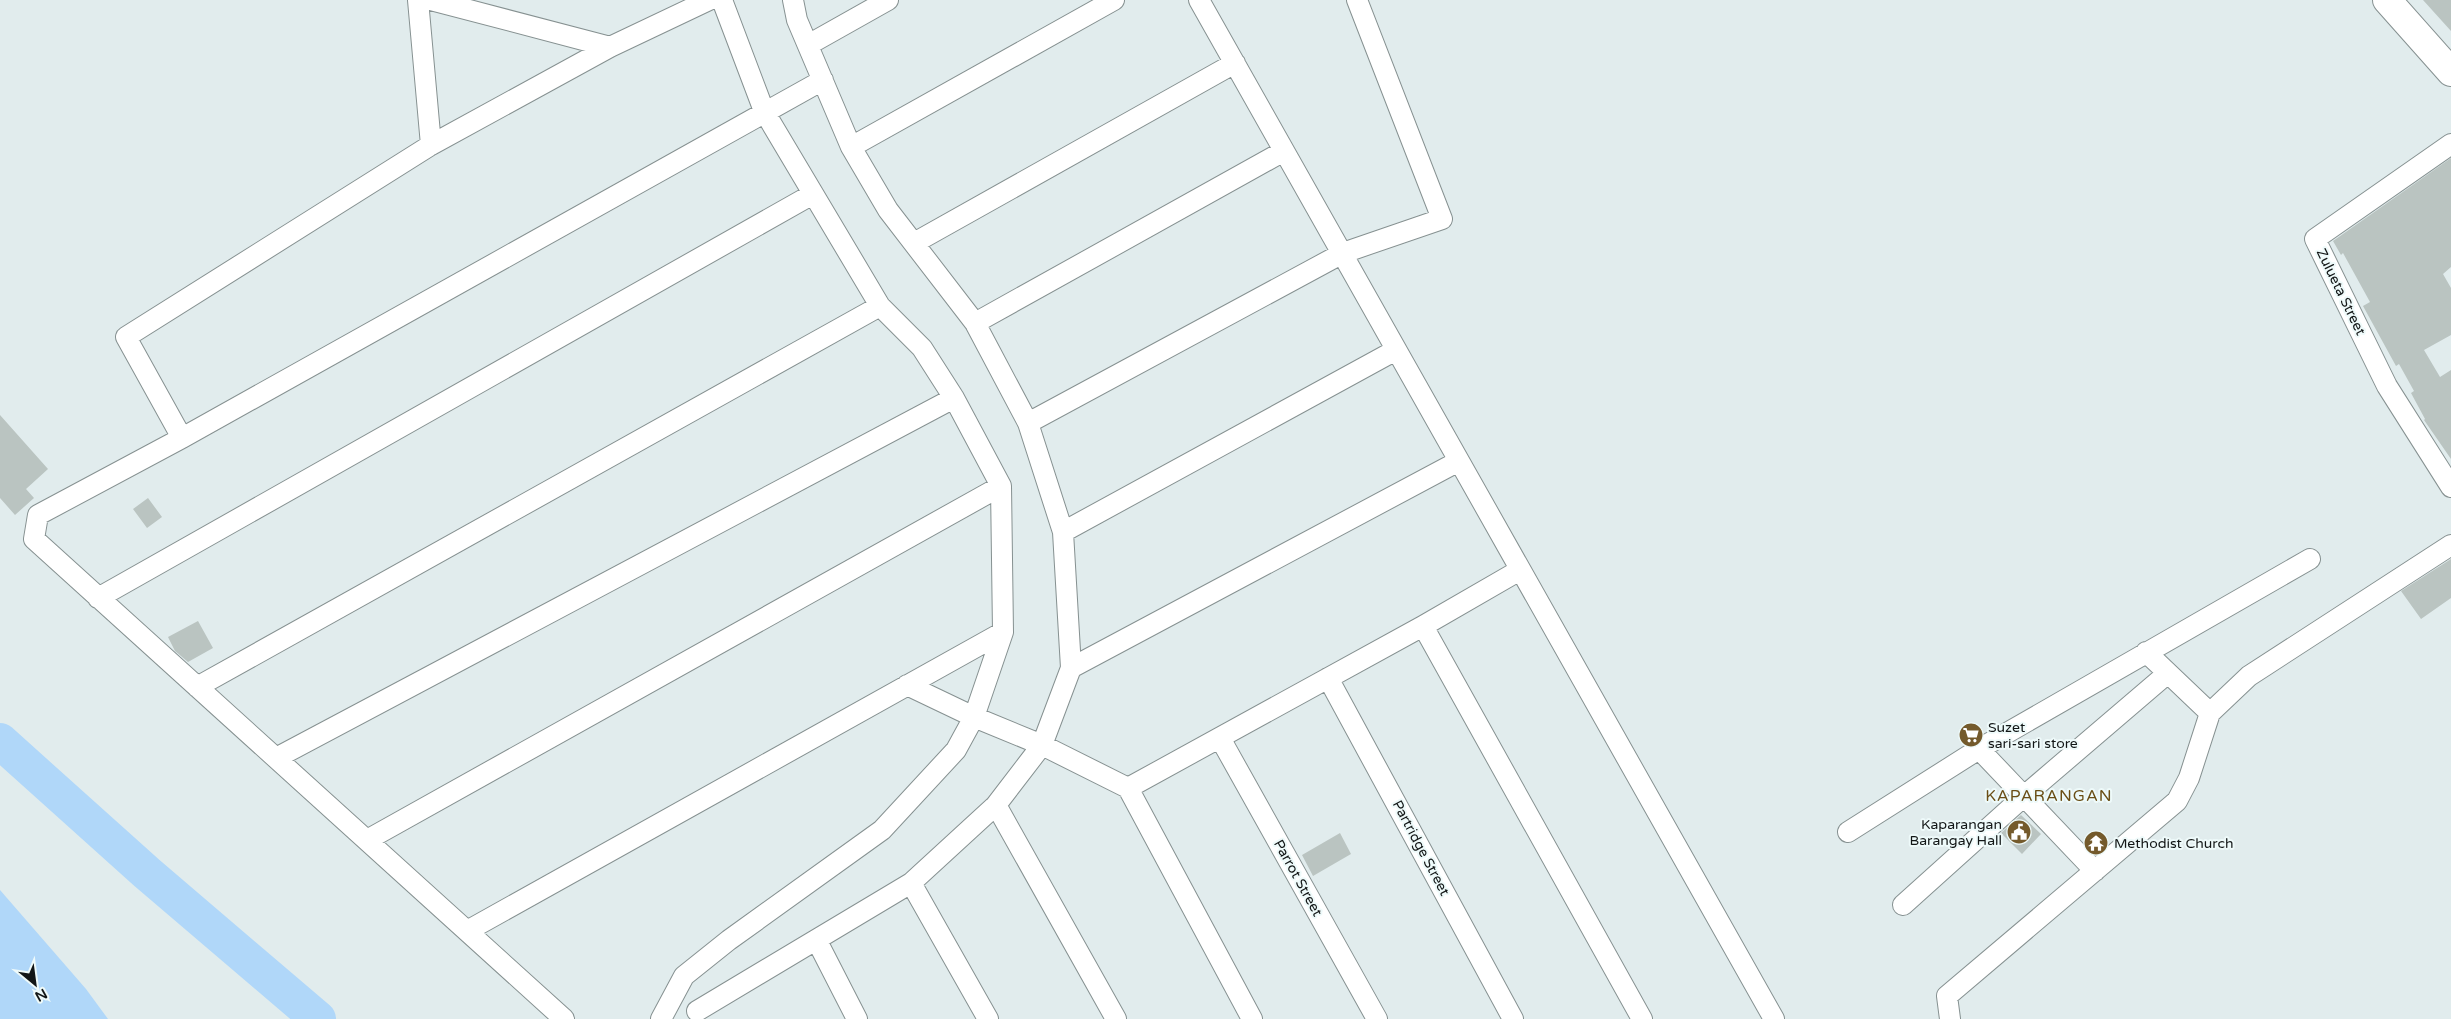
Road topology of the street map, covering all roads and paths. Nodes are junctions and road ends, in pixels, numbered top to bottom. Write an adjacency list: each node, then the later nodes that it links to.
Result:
1 (418, 0): 18 (street)
2 (432, 0): 12 (street)
3 (709, 0): 12 (street)
4 (722, 0): 16 (street)
5 (793, 0): 11 (street)
6 (888, 0): 11 (street)
7 (1114, 0): 19 (street)
8 (1199, 0): 13 (street)
9 (1357, 0): 23 (street)
10 (2391, 1): 14 (main road)
11 (808, 45): 15 (street)
12 (610, 47): 18 (street)
13 (1235, 63): 20 (street); 22 (street)
14 (2451, 72)
15 (822, 80): 16 (street); 19 (street)
16 (764, 111): 21 (street); 29 (street)
17 (2451, 144): 32 (street, Zulueta Street)
18 (431, 145): 29 (street)
19 (852, 147): 22 (street)
20 (1284, 151): 23 (street); 25 (street)
21 (813, 194): 24 (street); 37 (street)
22 (914, 244): 25 (street)
23 (1342, 253): 26 (street); 28 (street)
24 (880, 306): 27 (street); 45 (street)
25 (975, 323): 28 (street)
26 (1396, 350): 30 (street); 33 (street)
27 (954, 398): 31 (street); 51 (street)
28 (1028, 423): 33 (street)
29 (182, 438): 37 (street)
30 (1459, 461): 36 (street); 41 (street)
31 (1002, 486): 39 (street); 56 (street)
32 (2451, 487)
33 (1064, 532): 41 (street)
34 (2451, 545): 46 (street)
35 (2310, 559): 40 (street)
36 (1520, 570): 38 (street); 73 (street)
37 (98, 598): 45 (street)
38 (1423, 626): 43 (street); 72 (street)
39 (1003, 632): 44 (street); 47 (street)
40 (2146, 652): 42 (street); 50 (street)
41 (1071, 668): 49 (street)
42 (2168, 673): 46 (street); 53 (street)
43 (1328, 678): 48 (street); 71 (street, Partridge Street)
44 (907, 685): 47 (street); 60 (street)
45 (198, 687): 51 (street)
46 (2210, 713): 57 (street)
47 (974, 717): 49 (street); 62 (street)
48 (1220, 738): 52 (street); 70 (street, Parrot Street)
49 (1042, 745): 52 (street); 54 (street)
50 (1979, 749): 53 (street); 55 (street)
51 (276, 758): 56 (street)
52 (1128, 788): 69 (street)
53 (2022, 797): 57 (street); 59 (street)
54 (996, 804): 58 (street); 68 (street)
55 (1848, 832)
56 (367, 840): 60 (street)
57 (2095, 871): 74 (street)
58 (911, 883): 61 (street); 67 (street)
59 (1903, 905)
60 (467, 931): 64 (street)
61 (817, 941): 63 (street); 66 (street)
62 (675, 994): 63 (street); 65 (street)
63 (702, 1015)
64 (564, 1019)
65 (661, 1019)
66 (856, 1019)
67 (988, 1019)
68 (1116, 1019)
69 (1252, 1019)
70 (1377, 1019)
71 (1513, 1019)
72 (1642, 1019)
73 (1774, 1019)
74 (1950, 1019)

